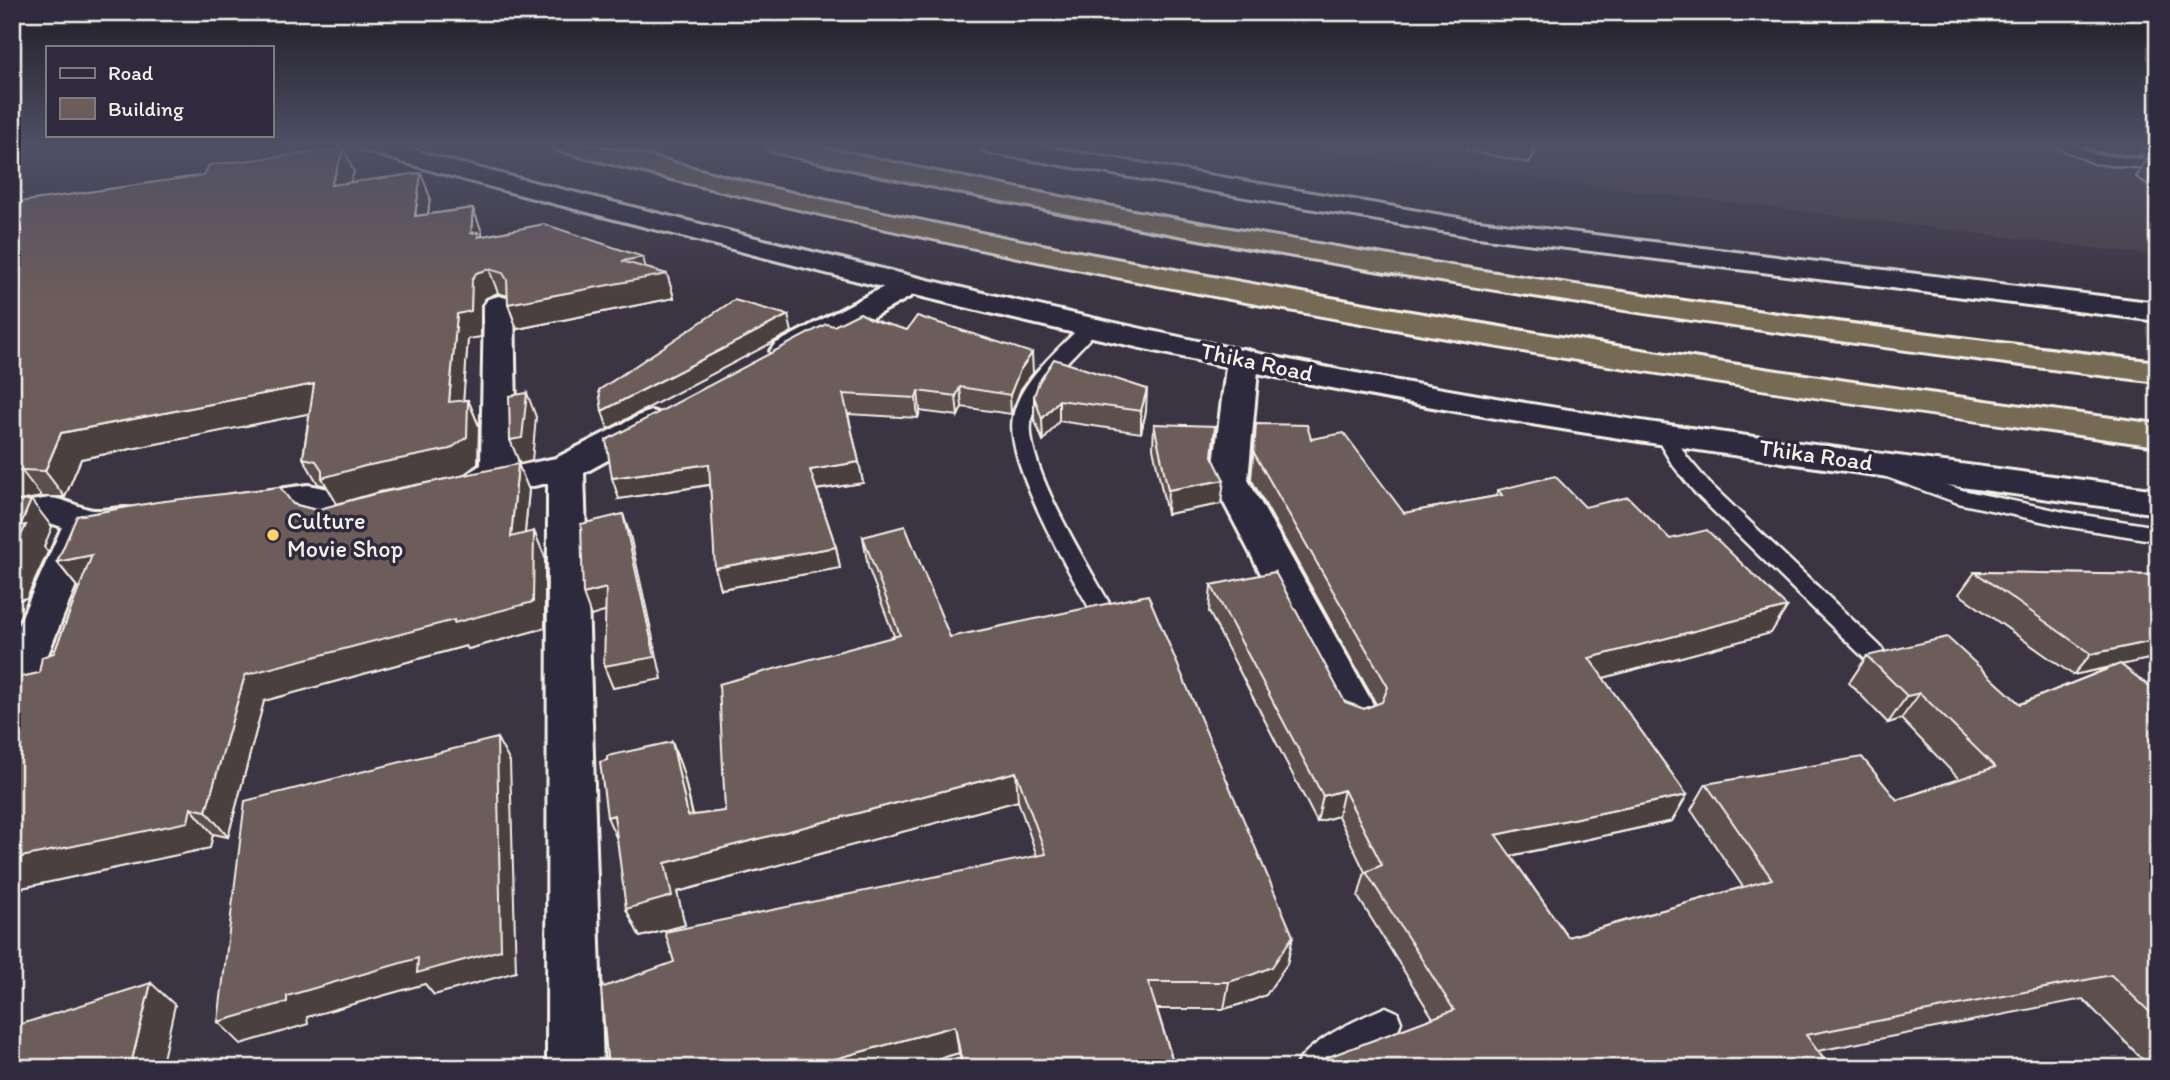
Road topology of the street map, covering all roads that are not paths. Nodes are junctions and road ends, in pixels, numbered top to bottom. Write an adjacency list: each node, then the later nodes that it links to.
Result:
1 (557, 195): 5 (main road, Thika Road)
2 (775, 195): 14 (highway)
3 (1017, 195): 11 (highway)
4 (1282, 195): 7 (main road)
5 (908, 286): 8 (main road, Thika Road); 10 (main road)
6 (499, 305): 17 (main road)
7 (2158, 312)
8 (1090, 327): 9 (main road, Thika Road); 26 (lane)
9 (1243, 359): 13 (main road, Thika Road); 29 (main road)
10 (749, 370)
11 (2158, 372)
12 (688, 403): 16 (main road)
13 (1664, 434): 15 (main road, Thika Road); 27 (lane)
14 (2158, 435)
15 (1857, 460): 19 (main road, Thika Road); 25 (lane)
16 (566, 468): 17 (main road); 31 (main road)
17 (476, 486): 18 (main road)
18 (440, 494)
19 (2158, 502)
20 (392, 505): 21 (main road)
21 (202, 509)
22 (162, 514): 24 (main road)
23 (12, 517): 24 (main road)
24 (82, 524): 28 (main road)
25 (2158, 534)
26 (1102, 610)
27 (1872, 652)
28 (12, 689)
29 (1357, 715)
30 (1386, 1022): 32 (lane)
31 (575, 1068)
32 (1310, 1068)

